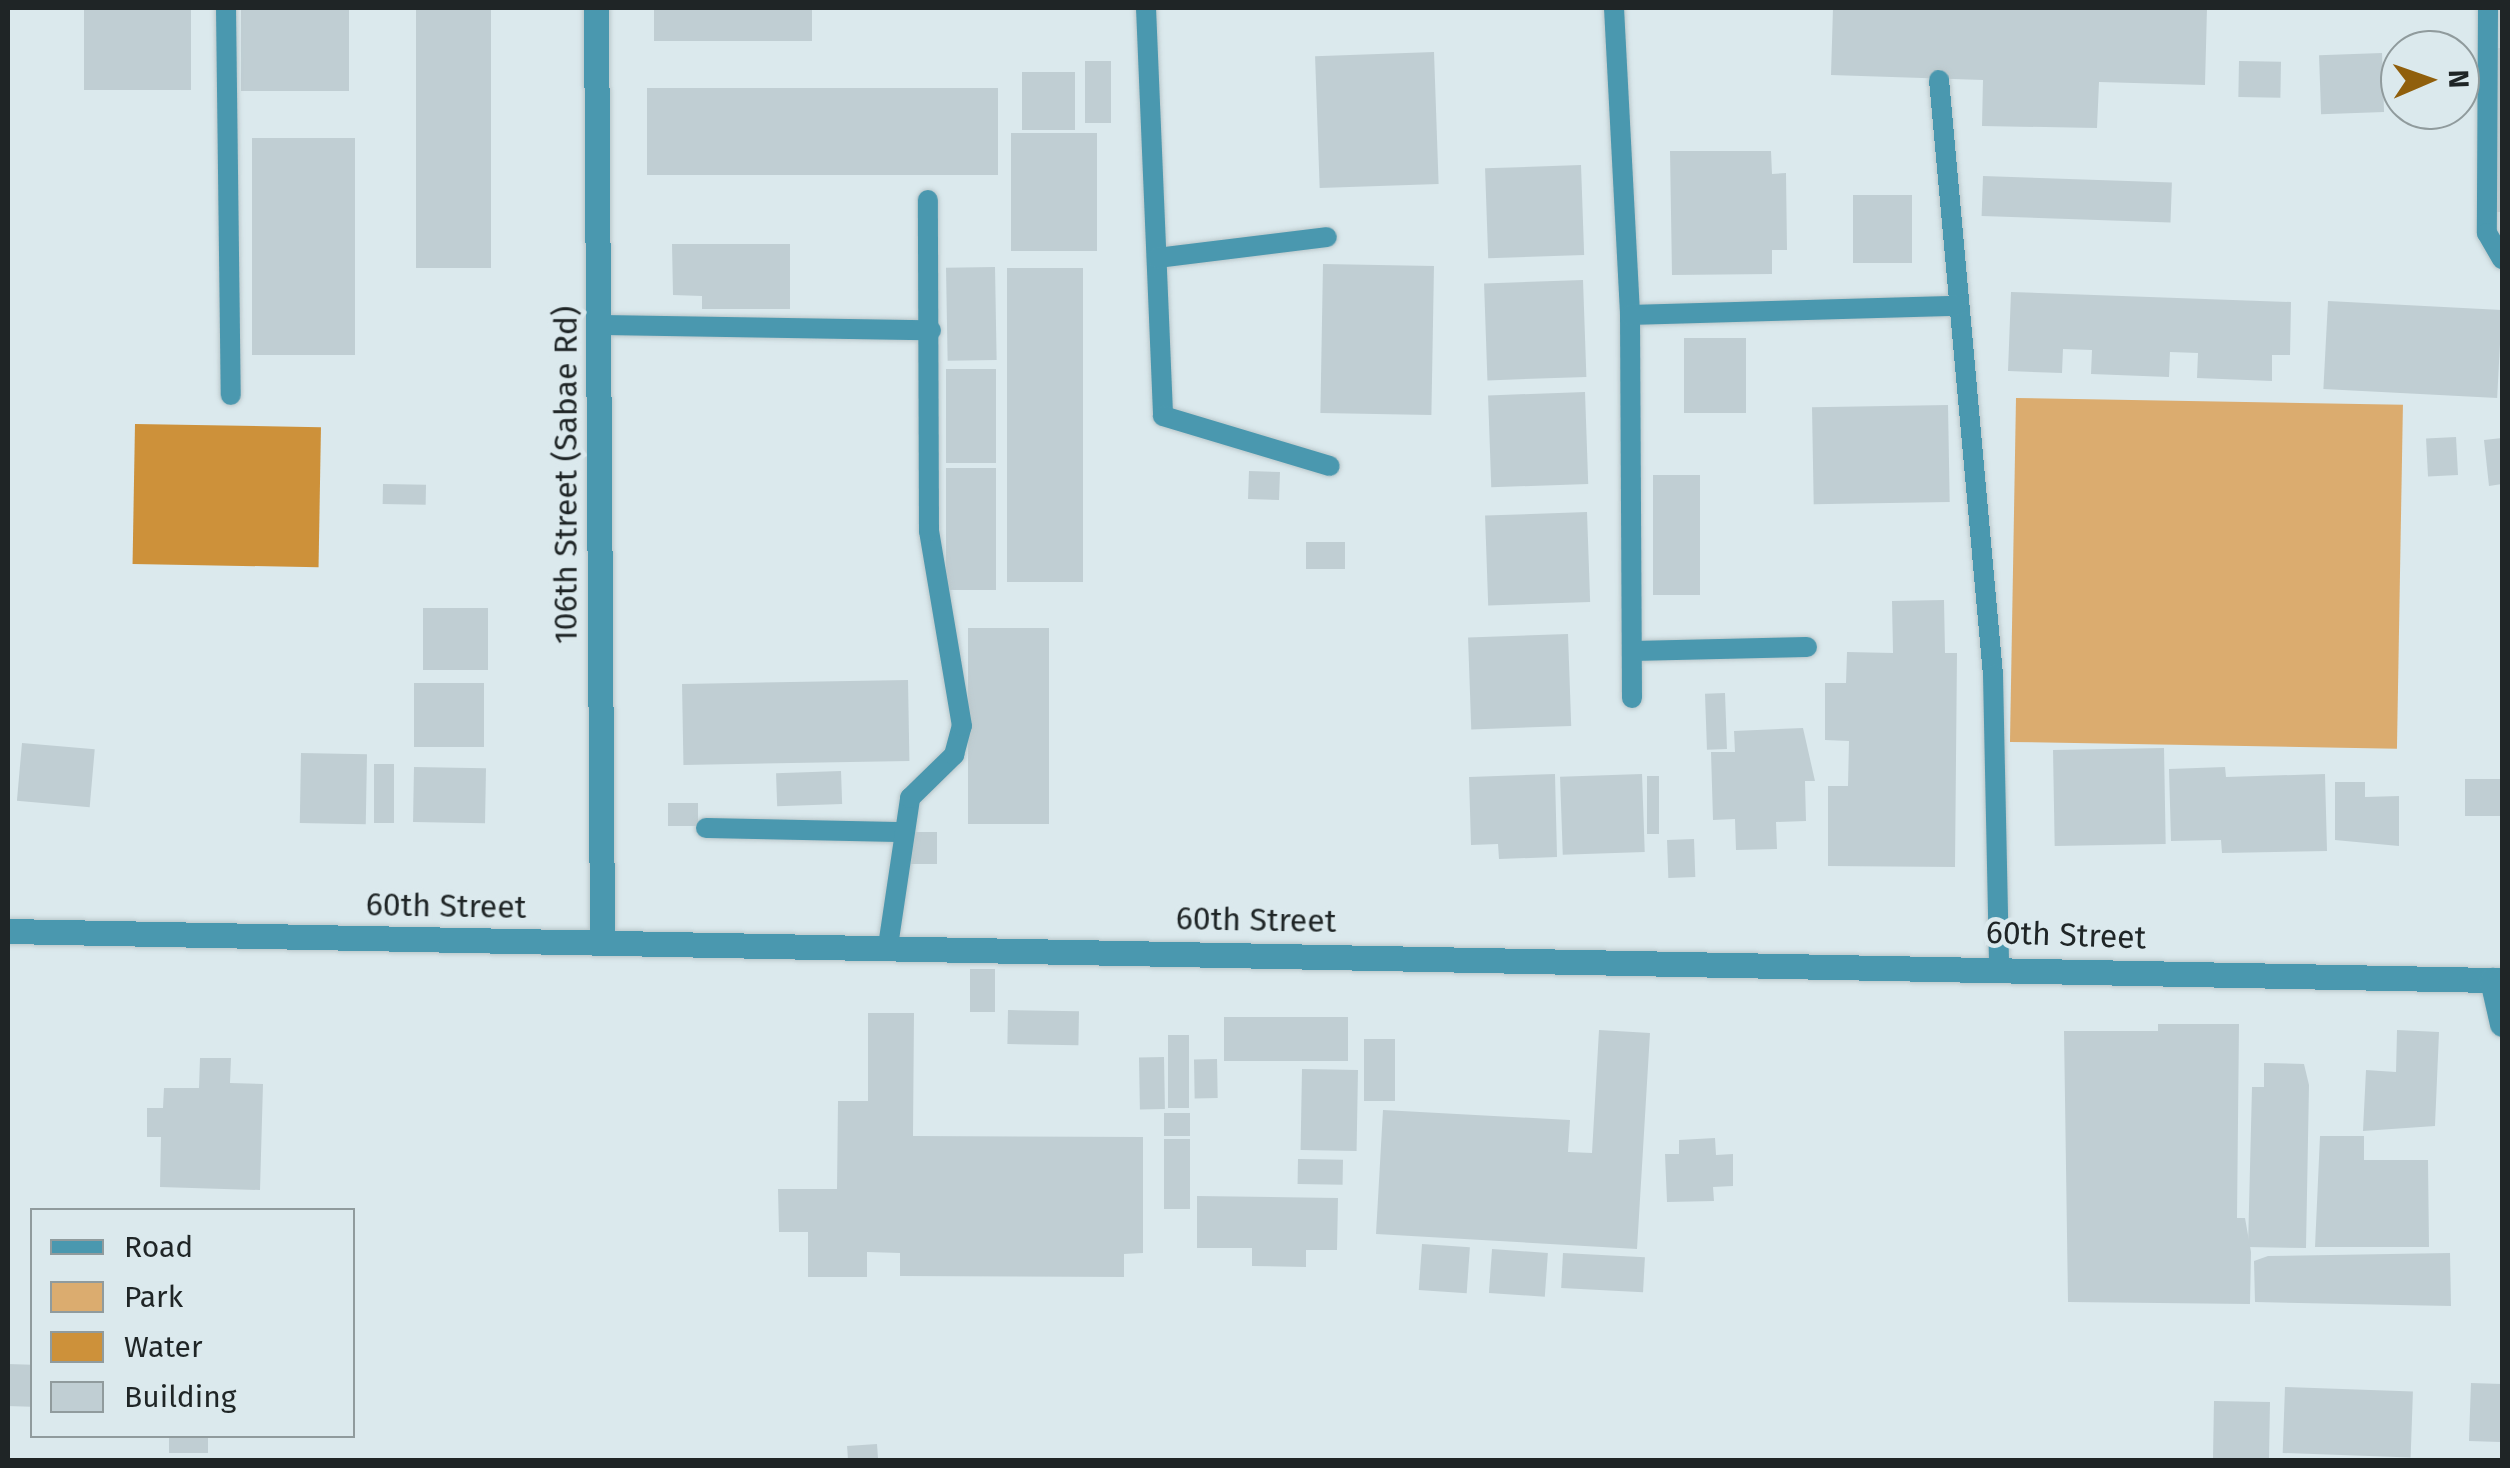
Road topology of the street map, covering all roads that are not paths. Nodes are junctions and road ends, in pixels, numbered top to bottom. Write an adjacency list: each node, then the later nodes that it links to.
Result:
1 (226, 8): 15 (lane)
2 (596, 8): 13 (street, 106th Street (Sabae Rd))
3 (1146, 8): 9 (lane)
4 (1614, 8): 12 (lane)
5 (2488, 8): 10 (lane)
6 (1938, 80): 11 (lane)
7 (928, 200): 14 (lane)
8 (1327, 237): 9 (lane)
9 (1157, 258): 16 (lane)
10 (2502, 259)
11 (1956, 306): 12 (lane); 25 (lane)
12 (1630, 316): 18 (lane)
13 (598, 326): 14 (lane); 23 (street, 106th Street (Sabae Rd))
14 (932, 330): 21 (lane)
15 (231, 395)
16 (1330, 466)
17 (1807, 647): 18 (lane)
18 (1632, 651): 19 (lane)
19 (1632, 698)
20 (706, 828): 21 (lane)
21 (900, 832): 24 (lane)
22 (8, 931): 23 (street, 60th Street)
23 (602, 941): 24 (street, 60th Street)
24 (888, 946): 25 (street, 60th Street)
25 (1999, 966): 26 (street, 60th Street)
26 (2497, 980): 27 (street)
27 (2502, 1024)

